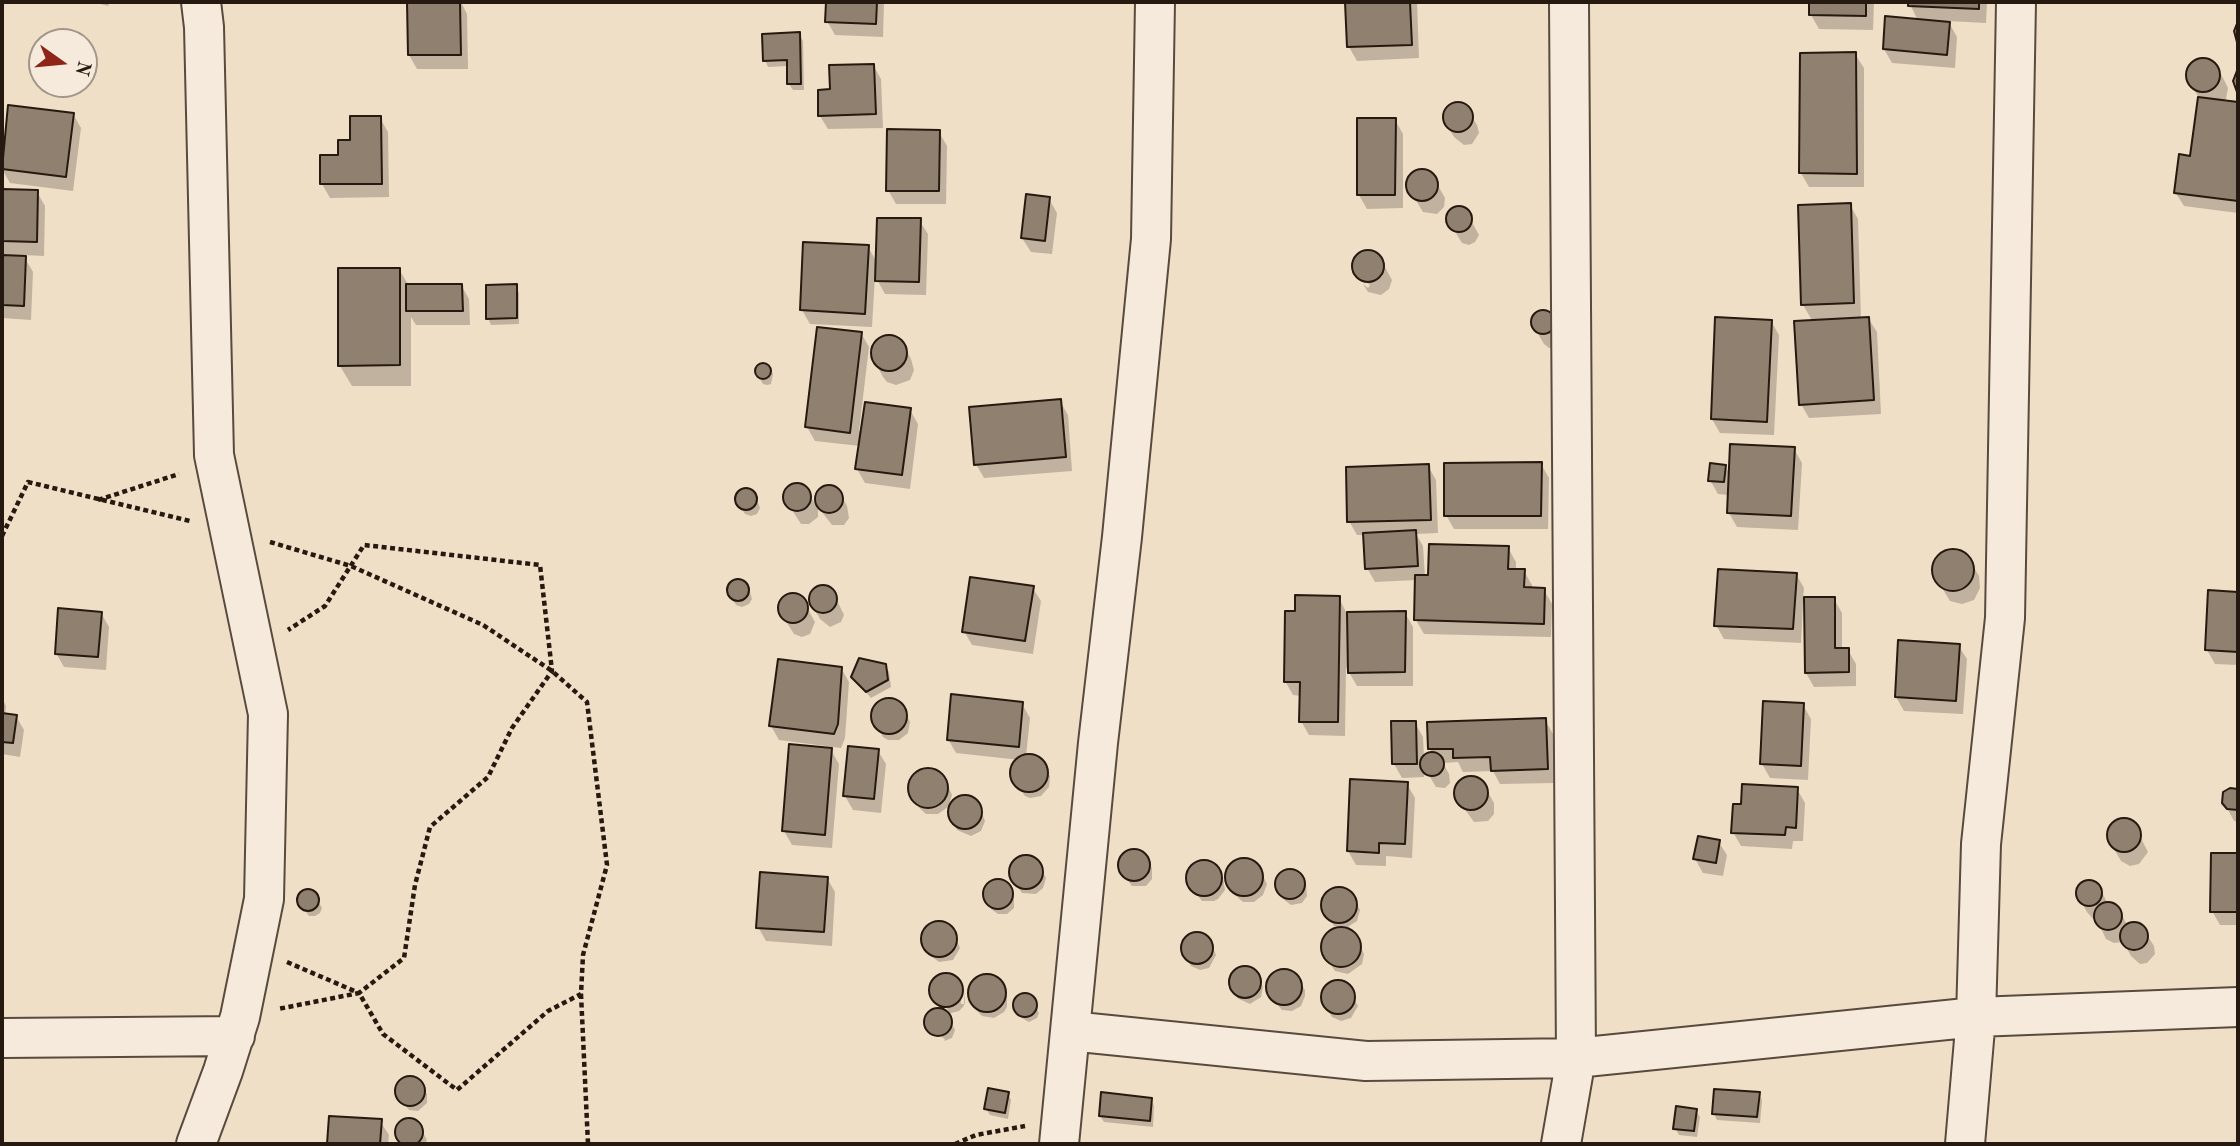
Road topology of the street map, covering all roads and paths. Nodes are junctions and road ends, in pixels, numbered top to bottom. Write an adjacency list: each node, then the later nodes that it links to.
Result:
1 (201, 2): 5 (street)
2 (1155, 2): 18 (street)
3 (1569, 2): 20 (street)
4 (2016, 2): 16 (street)
5 (216, 462): 6 (path); 7 (street)
6 (97, 500): 7 (path); 8 (path)
7 (230, 530): 9 (path); 10 (street)
8 (2, 536)
9 (351, 566): 10 (path); 11 (path); 11 (path)
10 (255, 651): 12 (street)
11 (552, 671): 13 (path); 14 (path)
12 (254, 948): 13 (path); 17 (street)
13 (359, 993): 14 (path); 17 (path)
14 (581, 994): 23 (path)
15 (2238, 1007): 16 (street)
16 (1976, 1017): 20 (street); 26 (street)
17 (238, 1026): 19 (street); 22 (street)
18 (1070, 1031): 20 (street); 21 (street)
19 (2, 1038)
20 (1576, 1058): 25 (street)
21 (1060, 1131): 24 (path)
22 (196, 1144)
23 (588, 1144)
24 (955, 1144)
25 (1562, 1144)
26 (1965, 1144)

